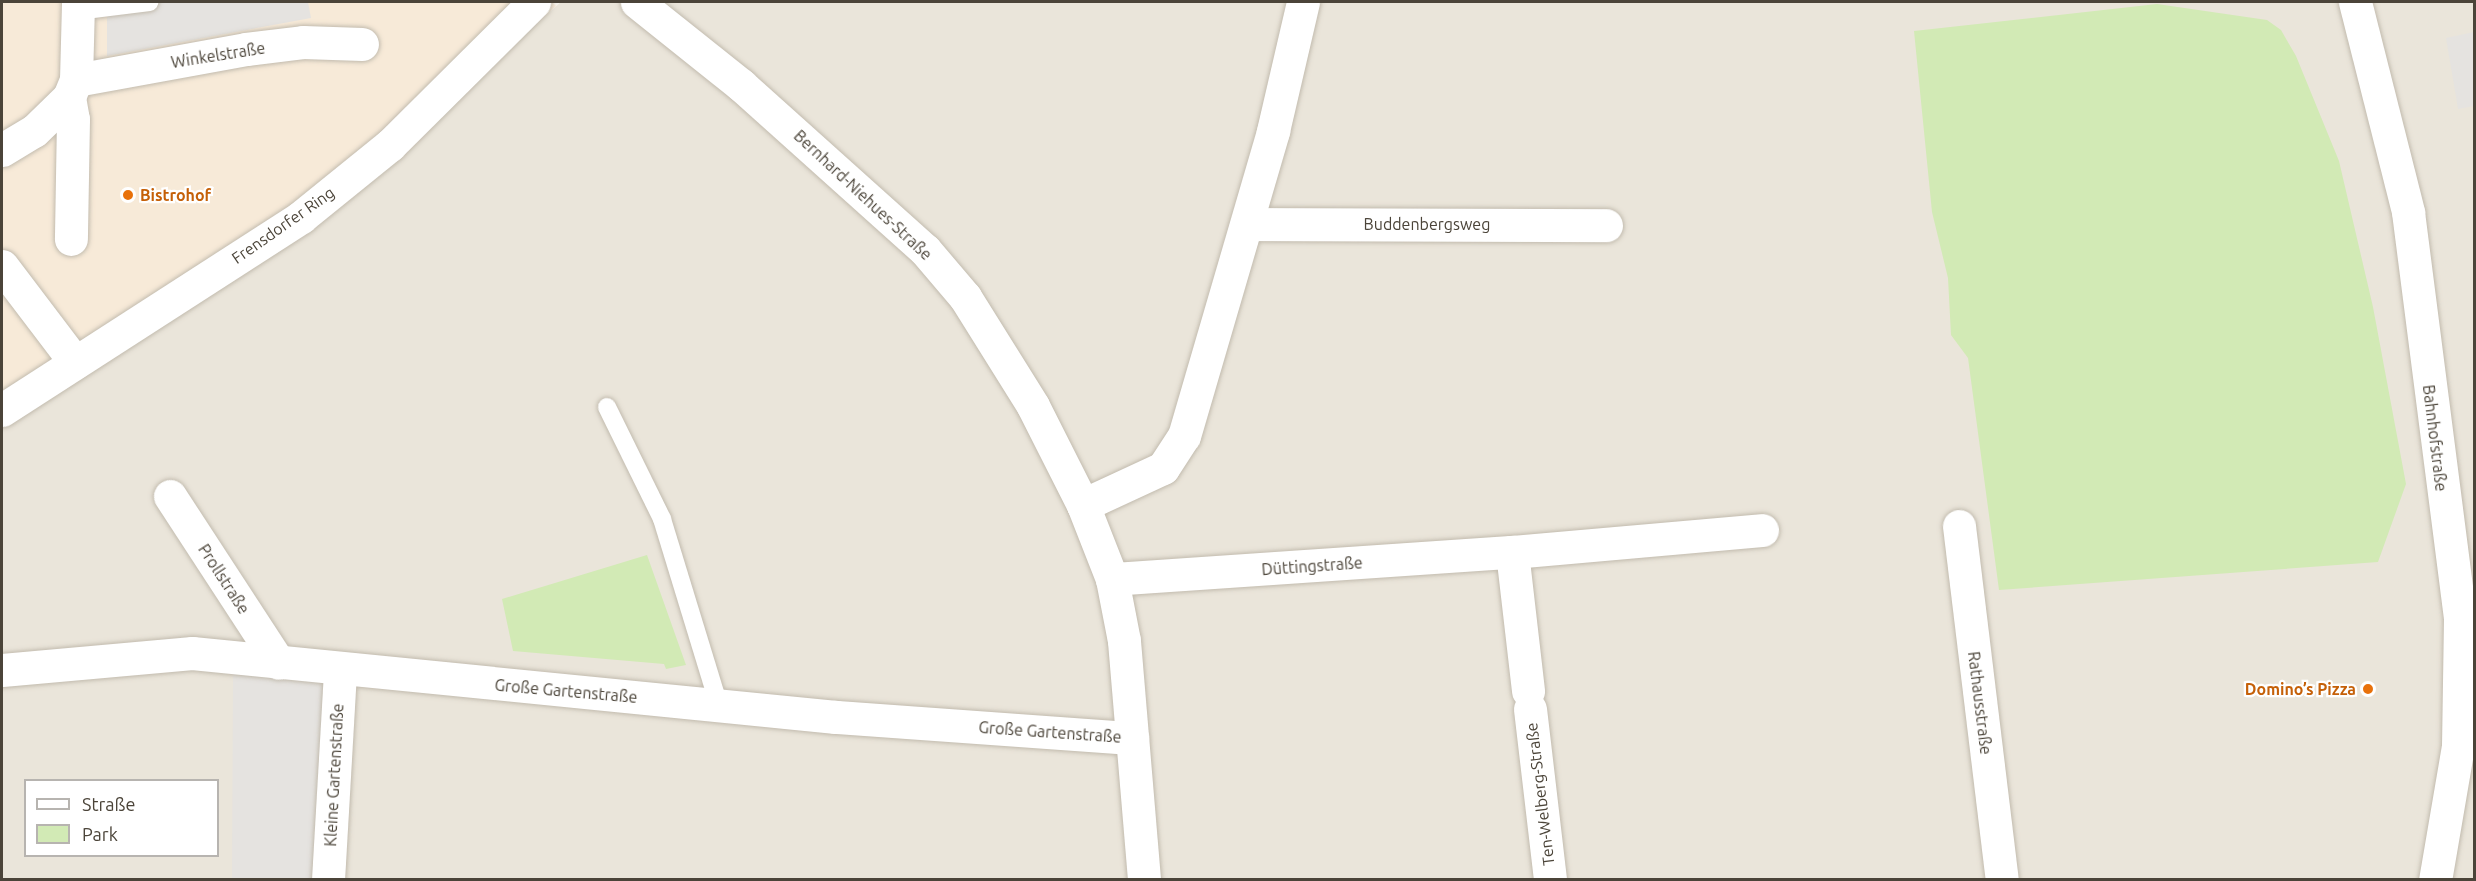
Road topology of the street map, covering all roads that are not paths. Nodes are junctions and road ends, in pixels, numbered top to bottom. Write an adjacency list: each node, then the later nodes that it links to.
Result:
1 (149, 2): 6 (lane)
2 (534, 2): 14 (street, Frensdorfer Ring)
3 (637, 2): 18 (street, Bernhard-Niehues-Straße)
4 (1303, 2): 10 (street)
5 (2355, 2): 32 (street, Bahnhofstraße)
6 (77, 6): 8 (street)
7 (362, 44): 8 (street, Winkelstraße)
8 (72, 88): 9 (street); 12 (street)
9 (2, 150)
10 (1247, 224): 11 (street, Buddenbergsweg); 18 (street)
11 (1606, 225)
12 (71, 239)
13 (2, 266): 14 (street)
14 (75, 362): 16 (street, Frensdorfer Ring)
15 (607, 407): 26 (lane)
16 (2, 410)
17 (170, 496): 23 (street, Prollstraße)
18 (1083, 505): 22 (street, Bernhard-Niehues-Straße)
19 (1959, 526): 31 (street, Rathausstraße)
20 (1762, 530): 21 (street, Düttingstraße)
21 (1512, 552): 22 (street, Düttingstraße); 30 (street, Ten-Welberg-Straße)
22 (1112, 579): 27 (street, Bernhard-Niehues-Straße)
23 (279, 663): 24 (street, Große Gartenstraße); 25 (street, Große Gartenstraße)
24 (2, 670)
25 (340, 670): 26 (street, Große Gartenstraße); 28 (street, Kleine Gartenstraße)
26 (719, 705): 27 (street, Große Gartenstraße)
27 (1131, 738): 29 (street, Bernhard-Niehues-Straße)
28 (328, 879)
29 (1144, 879)
30 (1550, 879)
31 (2002, 879)
32 (2435, 879)

